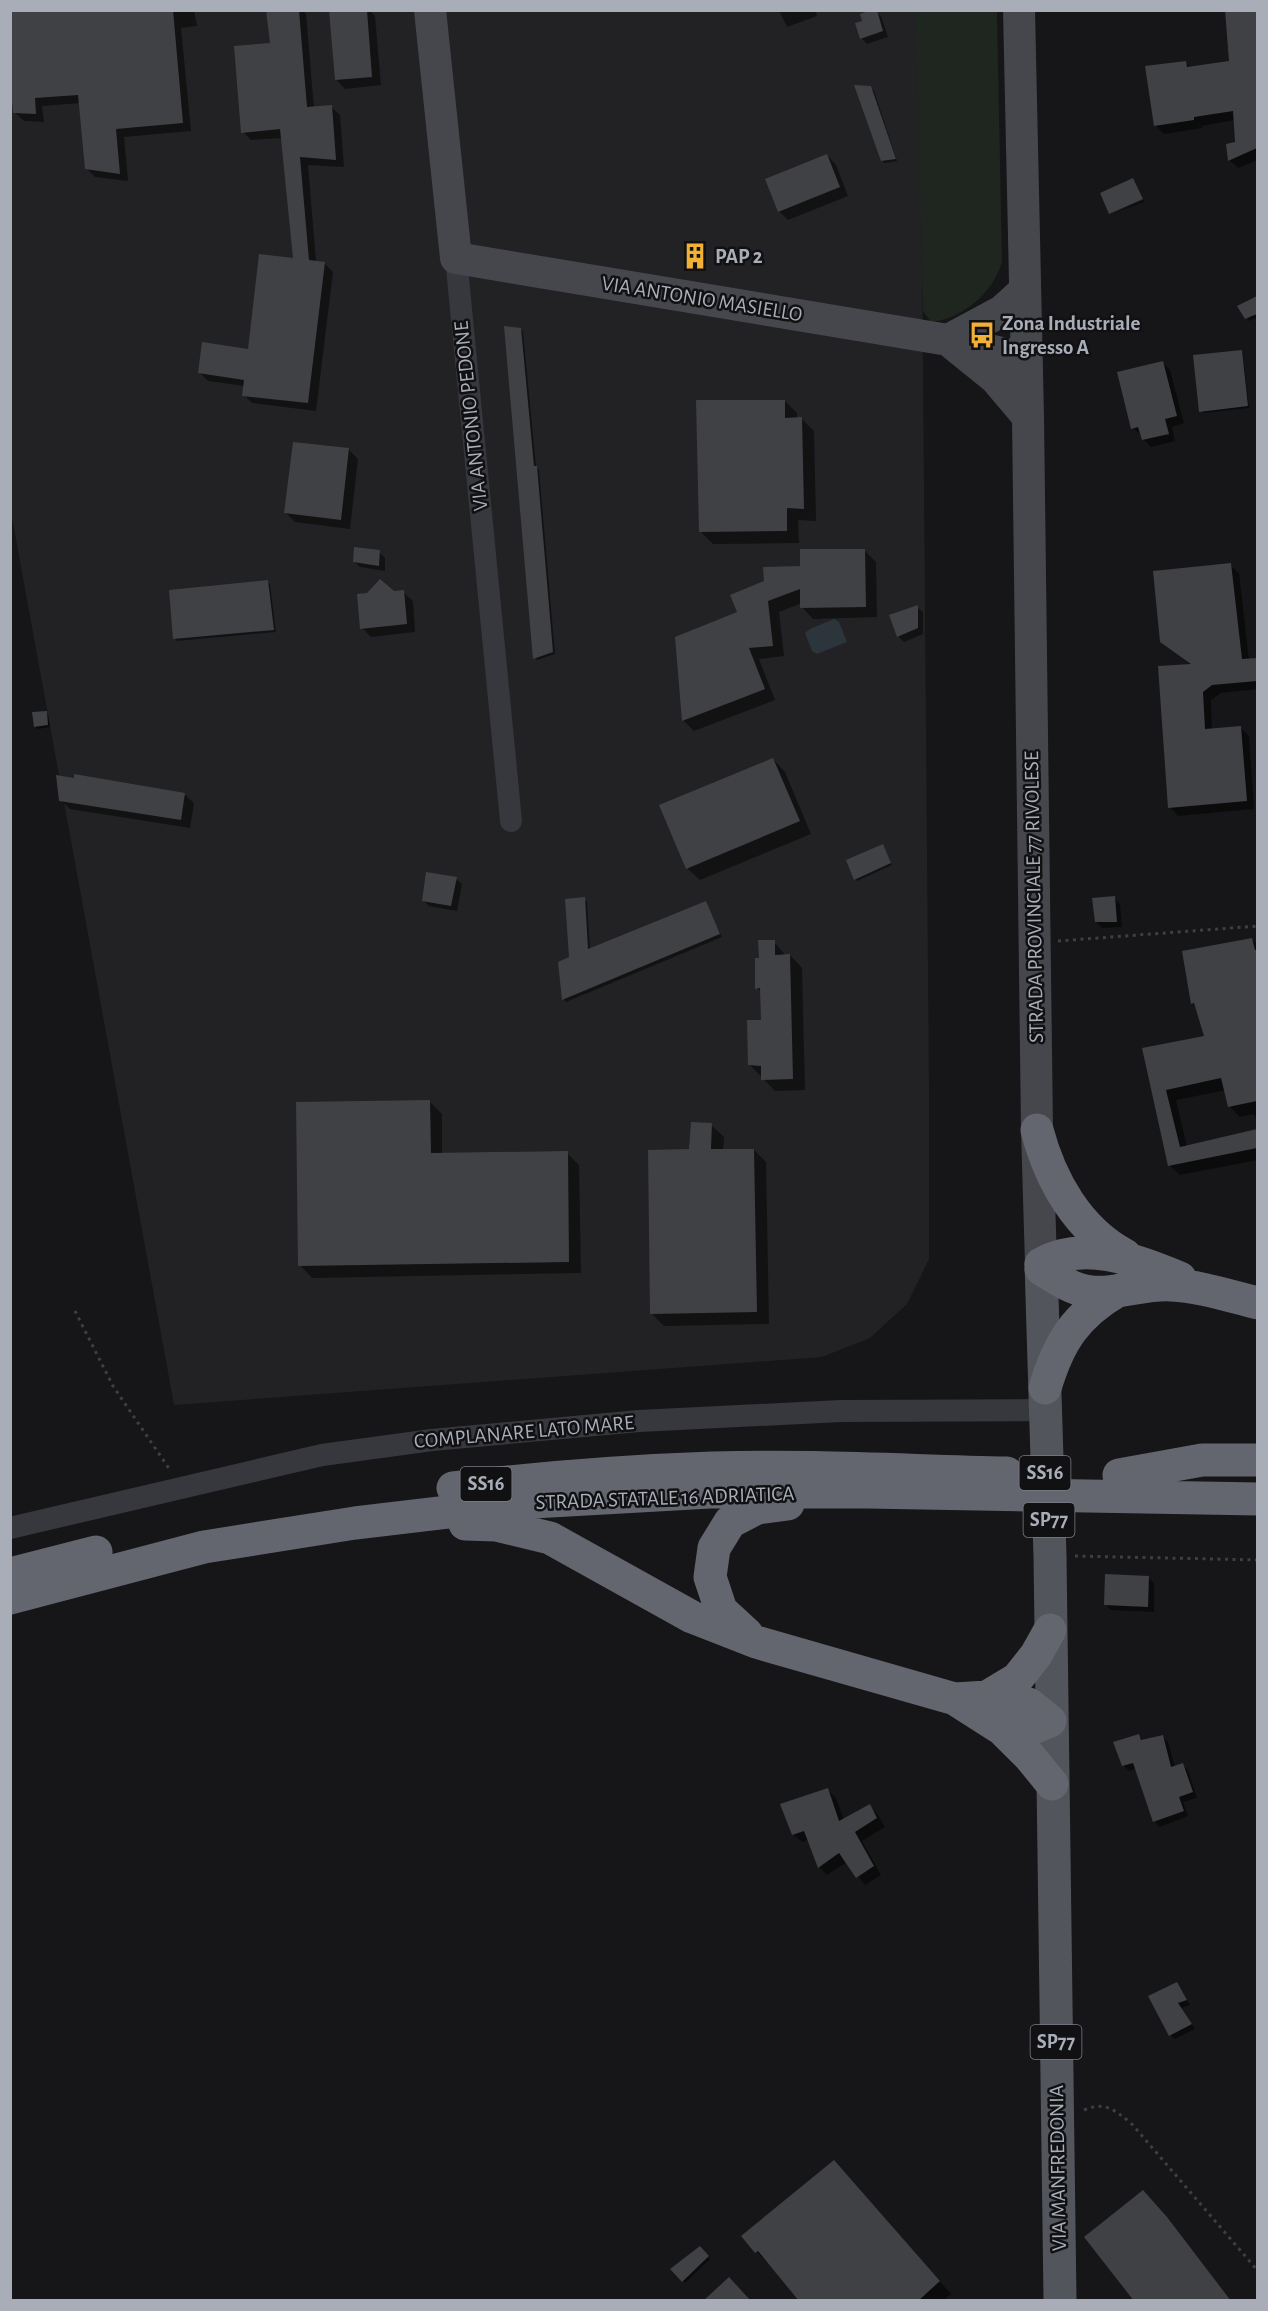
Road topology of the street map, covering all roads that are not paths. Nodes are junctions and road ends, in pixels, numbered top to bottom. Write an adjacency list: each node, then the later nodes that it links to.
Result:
1 (430, 10): 3 (main road, VIA ANTONIO PEDONE)
2 (1019, 10): 4 (main road, STRADA PROVINCIALE 77 RIVOLESE / SP77)
3 (456, 258): 5 (main road, VIA ANTONIO MASIELLO); 8 (street, VIA ANTONIO PEDONE)
4 (1024, 291): 5 (main road); 6 (main road, STRADA PROVINCIALE 77 RIVOLESE / SP77)
5 (948, 340): 6 (main road, VIA ANTONIO MASIELLO); 7 (main road)
6 (1026, 345): 7 (main road, STRADA PROVINCIALE 77 RIVOLESE / SP77)
7 (1028, 417): 9 (main road, STRADA PROVINCIALE 77 RIVOLESE / SP77)
8 (511, 821)
9 (1037, 1130): 10 (highway); 11 (main road, STRADA PROVINCIALE 77 RIVOLESE / SP77)
10 (1149, 1266): 11 (highway); 13 (highway)
11 (1041, 1267): 12 (highway); 15 (main road, STRADA PROVINCIALE 77 RIVOLESE / SP77)
12 (1119, 1290): 13 (highway); 15 (highway)
13 (1218, 1293): 14 (highway)
14 (1257, 1303)
15 (1045, 1399): 23 (street, COMPLANARE LATO MARE); 26 (main road, STRADA PROVINCIALE 77 RIVOLESE / SP77)
16 (1257, 1460): 19 (highway)
17 (1257, 1477): 19 (highway, STRADA STATALE 16 ADRIATICA / SS16)
18 (971, 1483): 19 (highway, STRADA STATALE 16 ADRIATICA / SS16); 20 (highway, STRADA STATALE 16 ADRIATICA / SS16); 24 (highway, STRADA STATALE 16 ADRIATICA / SS16)
19 (1118, 1486): 21 (highway, STRADA STATALE 16 ADRIATICA / SS16)
20 (867, 1492): 22 (highway, STRADA STATALE 16 ADRIATICA / SS16); 27 (highway)
21 (1257, 1499)
22 (355, 1522): 25 (highway, STRADA STATALE 16 ADRIATICA / SS16); 27 (highway)
23 (10, 1528)
24 (10, 1574)
25 (10, 1598)
26 (1050, 1630): 28 (highway); 29 (main road, STRADA PROVINCIALE 77 RIVOLESE / SP77)
27 (756, 1642): 28 (highway)
28 (971, 1698): 29 (highway); 30 (highway)
29 (1050, 1721): 30 (highway); 31 (main road, STRADA PROVINCIALE 77 RIVOLESE / SP77)
30 (1002, 1730): 31 (highway)
31 (1052, 1784): 32 (main road, VIA MANFREDONIA / SP77)
32 (1060, 2301)

